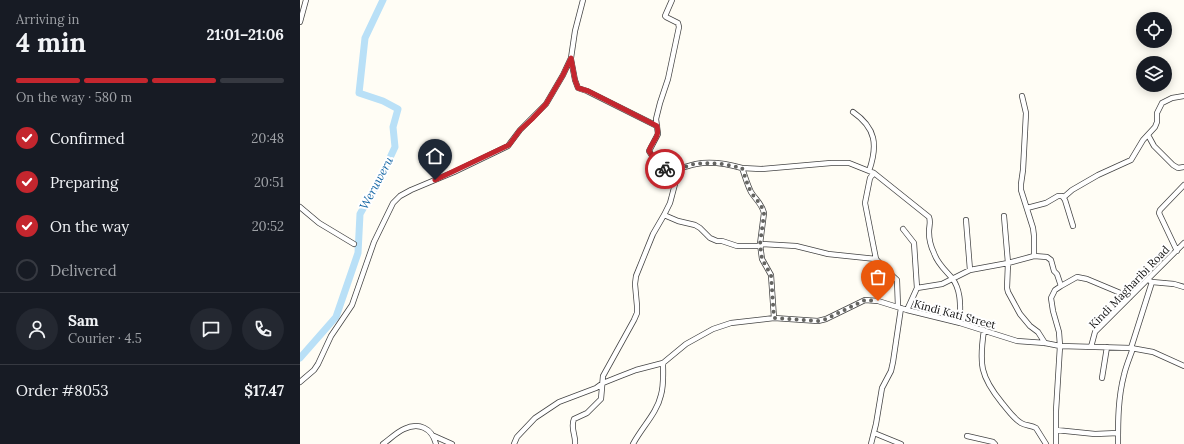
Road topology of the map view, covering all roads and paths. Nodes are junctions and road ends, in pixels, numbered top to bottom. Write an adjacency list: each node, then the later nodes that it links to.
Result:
1 (306, 0): 4 (street)
2 (583, 0): 5 (street)
3 (672, 0): 9 (street)
4 (300, 22)
5 (571, 58): 9 (street); 52 (street)
6 (1022, 96): 18 (street)
7 (1184, 96): 10 (street)
8 (853, 112): 14 (street)
9 (657, 126): 13 (street)
10 (1148, 135): 11 (street); 16 (street)
11 (1184, 167)
12 (742, 168): 13 (street); 14 (street); 26 (street)
13 (679, 169): 19 (street)
14 (871, 172): 29 (street); 32 (street)
15 (1184, 185): 27 (street)
16 (1064, 197): 18 (street); 22 (street)
17 (300, 207): 25 (street)
18 (1027, 208): 28 (street)
19 (664, 215): 26 (street); 53 (street)
20 (1004, 216): 30 (street)
21 (966, 220): 31 (street)
22 (1073, 226)
23 (903, 229): 37 (street)
24 (1184, 243): 27 (street, Kindi Magharibi Road)
25 (354, 244)
26 (760, 245): 29 (street); 41 (street)
27 (1177, 251): 33 (street, Kindi Magharibi Road)
28 (1034, 256): 30 (street); 35 (street)
29 (876, 259): 39 (street)
30 (1008, 263): 31 (street); 44 (street)
31 (970, 270): 32 (street)
32 (952, 279): 37 (street); 42 (street)
33 (1146, 279): 34 (street); 38 (street, Kindi Magharibi Road)
34 (1152, 282): 36 (street); 48 (street)
35 (1061, 286): 38 (street); 45 (street)
36 (1184, 287)
37 (917, 288): 40 (street)
38 (1130, 297): 46 (street, Kindi Magharibi Road)
39 (900, 308): 40 (street, Kindi Kati Street); 41 (street, Kindi Kati Street); 55 (street)
40 (907, 310): 42 (street, Kindi Kati Street)
41 (774, 318): 49 (street, Kindi Kati Street)
42 (960, 323): 43 (street, Kindi Kati Street)
43 (984, 330): 44 (street, Kindi Kati Street); 68 (street)
44 (1044, 343): 45 (street, Kindi Kati Street)
45 (1060, 346): 46 (street, Kindi Kati Street); 54 (street)
46 (1091, 347): 47 (street, Kindi Kati Street)
47 (1107, 347): 48 (street, Kindi Kati Street); 51 (street)
48 (1132, 348): 50 (street, Kindi Kati Street); 56 (street)
49 (663, 363): 53 (street); 64 (street)
50 (1184, 366)
51 (1102, 378)
52 (300, 382)
53 (603, 383): 62 (street); 63 (street)
54 (1056, 430): 56 (street); 69 (street)
55 (874, 432): 65 (street); 66 (street)
56 (1118, 433): 70 (street)
57 (434, 436): 59 (street); 60 (street); 61 (street)
58 (967, 436): 67 (street)
59 (384, 444)
60 (436, 444)
61 (452, 444)
62 (514, 444)
63 (574, 444)
64 (633, 444)
65 (871, 444)
66 (901, 444)
67 (995, 444)
68 (1046, 444)
69 (1056, 444)
70 (1118, 444)

